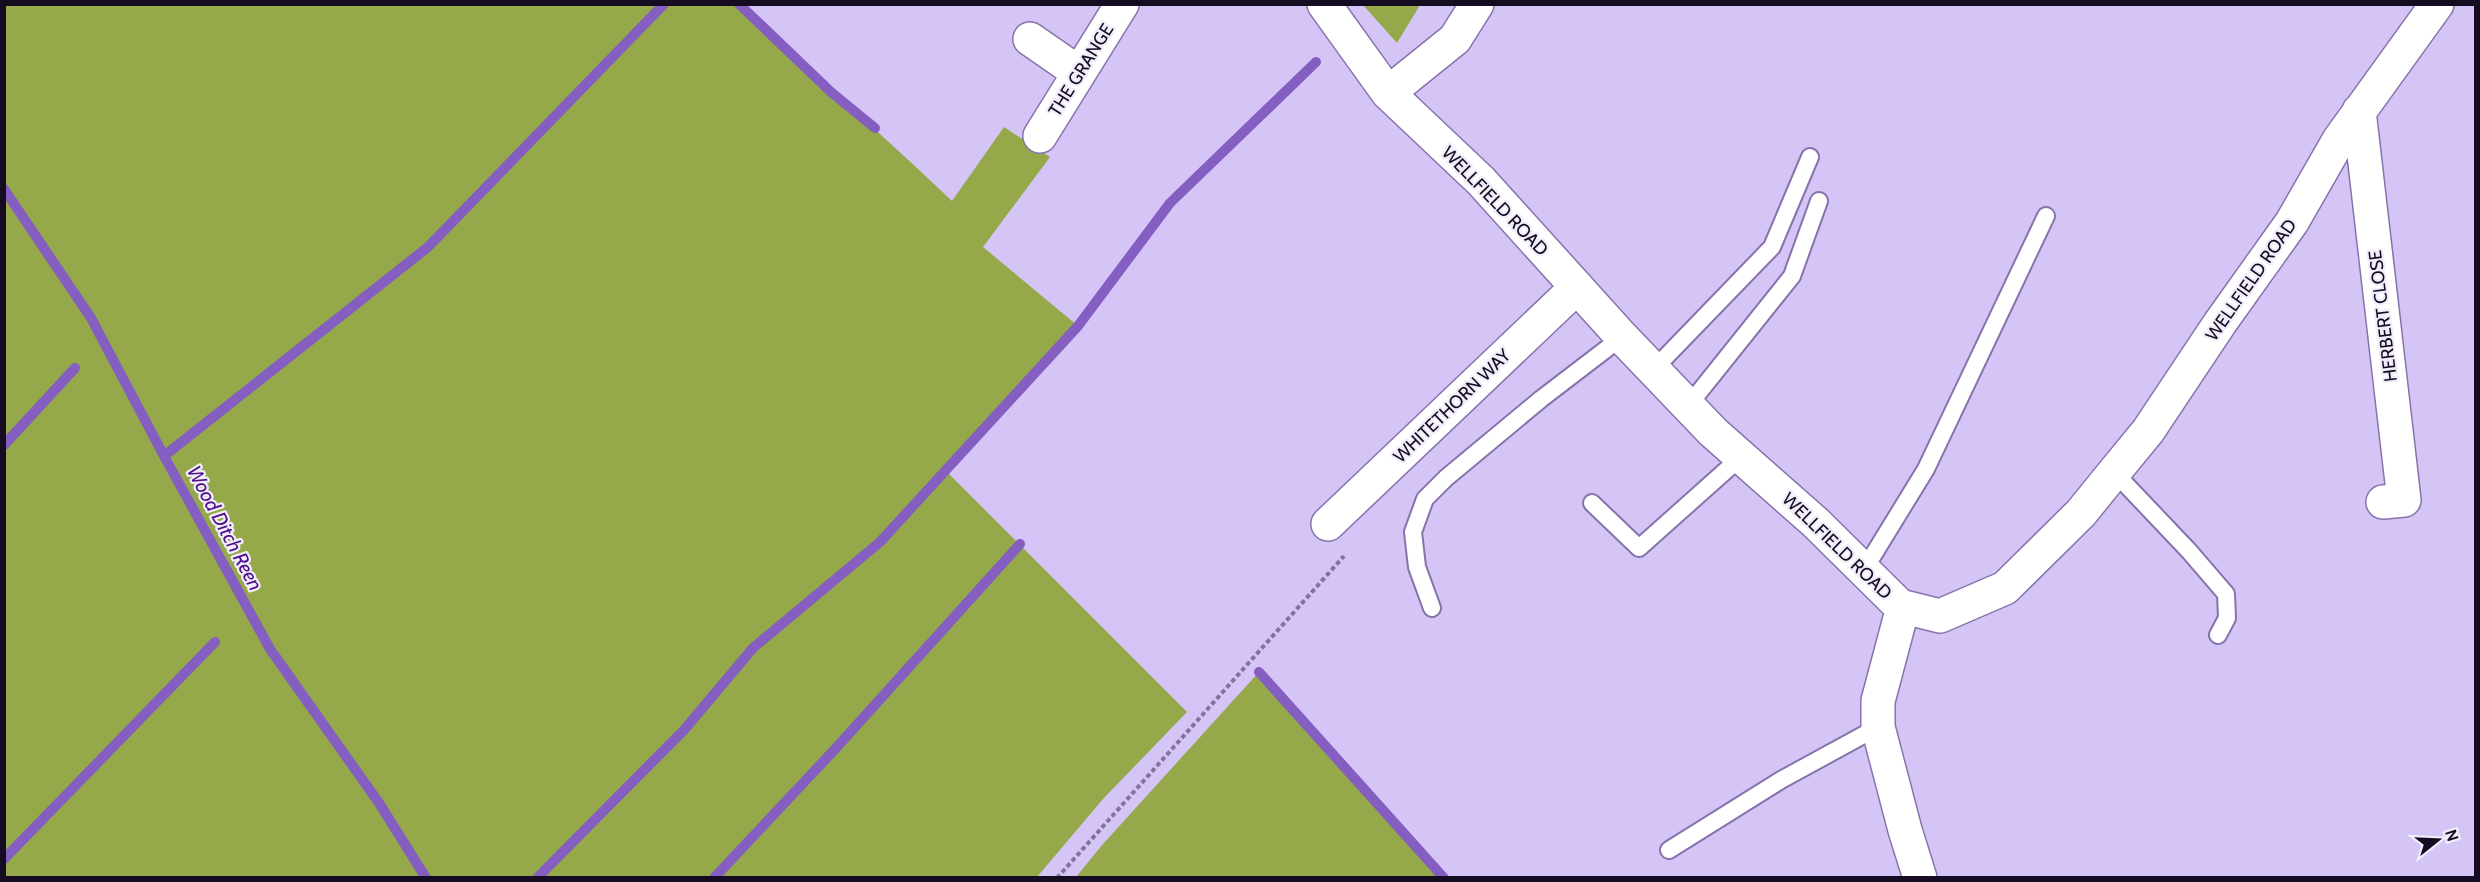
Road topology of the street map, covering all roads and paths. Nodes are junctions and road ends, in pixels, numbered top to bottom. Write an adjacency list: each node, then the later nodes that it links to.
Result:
1 (1122, 4): 6 (street, THE GRANGE)
2 (1324, 4): 7 (street, WELLFIELD ROAD)
3 (1477, 4): 7 (street)
4 (2437, 4): 8 (street, WELLFIELD ROAD)
5 (1030, 39): 6 (street)
6 (1079, 73): 9 (street, THE GRANGE)
7 (1388, 93): 13 (street, WELLFIELD ROAD)
8 (2360, 111): 18 (street, WELLFIELD ROAD); 19 (street, HERBERT CLOSE)
9 (1040, 136)
10 (1810, 157): 15 (lane)
11 (1819, 201): 16 (lane)
12 (2046, 216): 22 (lane)
13 (1577, 287): 14 (street, WELLFIELD ROAD); 21 (street, WHITETHORN WAY)
14 (1622, 337): 15 (street, WELLFIELD ROAD); 24 (lane)
15 (1653, 370): 16 (street, WELLFIELD ROAD)
16 (1688, 406): 17 (street, WELLFIELD ROAD)
17 (1741, 457): 20 (lane); 22 (street, WELLFIELD ROAD)
18 (2114, 472): 23 (street, WELLFIELD ROAD); 25 (lane)
19 (2383, 502)
20 (1592, 503)
21 (1328, 524): 28 (path)
22 (1864, 570): 23 (street, WELLFIELD ROAD)
23 (1903, 607): 26 (street)
24 (1432, 608)
25 (2218, 635)
26 (1878, 727): 27 (lane); 29 (street)
27 (1669, 850)
28 (1058, 878)
29 (1920, 878)

